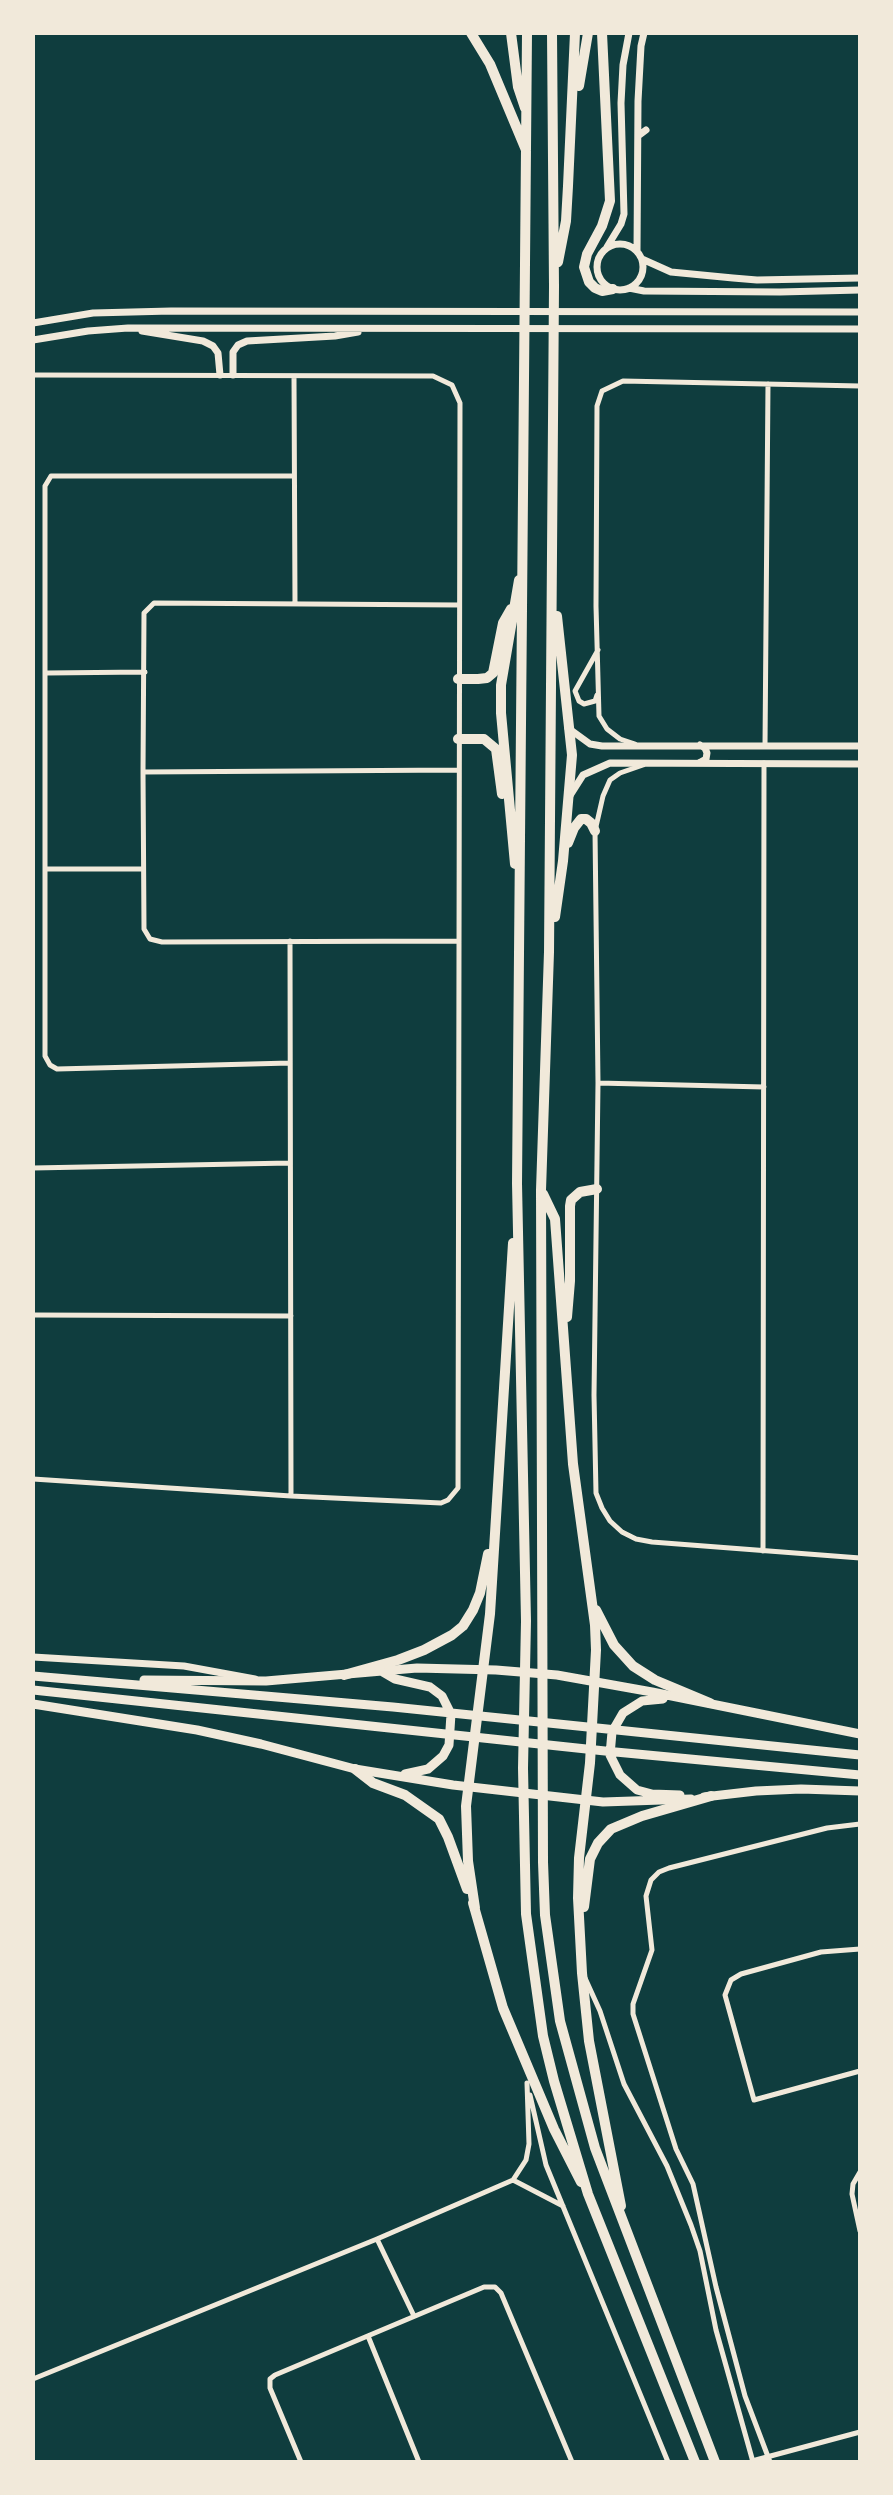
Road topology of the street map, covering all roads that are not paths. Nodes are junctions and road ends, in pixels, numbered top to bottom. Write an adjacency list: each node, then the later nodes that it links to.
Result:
1 (471, 33): 14 (highway)
2 (512, 33): 10 (highway)
3 (527, 33): 10 (highway)
4 (552, 33): 19 (highway)
5 (575, 33): 11 (highway)
6 (588, 33): 11 (highway)
7 (602, 33): 21 (highway)
8 (629, 33): 15 (street)
9 (644, 33): 13 (street)
10 (528, 114): 14 (highway)
11 (572, 121): 19 (highway)
12 (646, 130): 13 (street)
13 (638, 136): 16 (street)
14 (527, 153): 36 (highway)
15 (607, 247): 16 (street); 21 (street)
16 (637, 251): 17 (street)
17 (642, 259): 18 (street); 20 (street)
18 (857, 278): 22 (street)
19 (554, 287): 37 (highway)
20 (629, 288): 21 (street); 22 (street)
21 (613, 289)
22 (857, 290)
23 (860, 312): 24 (street)
24 (33, 323)
25 (128, 328): 26 (street); 28 (street); 30 (street)
26 (372, 329): 27 (street); 31 (street)
27 (860, 329)
28 (33, 340)
29 (33, 375): 30 (street)
30 (220, 375): 31 (street)
31 (233, 375): 32 (street)
32 (293, 377): 35 (street); 39 (street)
33 (768, 384): 34 (street); 41 (street); 50 (street)
34 (860, 386)
35 (294, 476): 38 (street); 43 (street)
36 (523, 563): 40 (highway); 66 (highway)
37 (552, 563): 46 (highway); 69 (highway)
38 (295, 603): 39 (street); 42 (street)
39 (459, 605): 44 (street)
40 (513, 606): 44 (highway); 61 (highway)
41 (598, 650): 45 (street); 45 (street)
42 (145, 672): 43 (street); 59 (street)
43 (47, 673): 64 (street)
44 (458, 679): 47 (street)
45 (598, 694): 51 (street)
46 (568, 728): 51 (street); 60 (highway)
47 (458, 739): 58 (street); 61 (highway)
48 (700, 745): 49 (street); 51 (street); 54 (street)
49 (743, 745): 50 (street); 55 (street)
50 (765, 745): 52 (street)
51 (638, 746)
52 (860, 746)
53 (650, 763): 54 (street); 60 (street); 62 (street)
54 (699, 763): 55 (street)
55 (742, 763): 56 (street)
56 (764, 763): 57 (street); 72 (street)
57 (860, 764)
58 (458, 770): 59 (street); 68 (street)
59 (143, 772): 65 (street)
60 (567, 801): 63 (highway)
61 (509, 813): 66 (highway)
62 (595, 831): 63 (highway); 71 (street)
63 (563, 861): 69 (highway)
64 (46, 869): 65 (street); 70 (street)
65 (143, 869): 67 (street)
66 (520, 902): 75 (highway)
67 (290, 941): 68 (street); 70 (street)
68 (457, 941): 82 (street)
69 (549, 952): 77 (highway)
70 (290, 1063): 73 (street)
71 (598, 1083): 72 (street); 76 (street)
72 (764, 1087): 84 (street)
73 (290, 1163): 74 (street); 79 (street)
74 (33, 1168)
75 (517, 1183): 83 (highway); 116 (highway)
76 (597, 1189): 80 (highway); 84 (street)
77 (541, 1191): 80 (highway); 119 (highway)
78 (33, 1315): 79 (street)
79 (291, 1316): 82 (street)
80 (564, 1331): 86 (highway)
81 (33, 1479): 82 (street)
82 (291, 1496)
83 (496, 1509): 88 (highway); 91 (highway)
84 (763, 1551): 85 (street)
85 (860, 1558)
86 (593, 1604): 94 (highway); 96 (highway)
87 (33, 1657): 93 (street)
88 (483, 1670): 89 (highway); 94 (highway); 102 (highway)
89 (383, 1672): 91 (highway); 100 (highway)
90 (33, 1675): 92 (highway)
91 (344, 1675): 93 (highway)
92 (83, 1680): 93 (highway); 99 (highway)
93 (266, 1681)
94 (595, 1682): 96 (highway); 105 (highway)
95 (33, 1690): 101 (highway)
96 (710, 1703): 98 (highway); 104 (highway)
97 (33, 1704): 100 (highway)
98 (860, 1734)
99 (860, 1755)
100 (355, 1769): 102 (highway); 107 (highway)
101 (860, 1775)
102 (468, 1787): 105 (highway); 107 (highway)
103 (860, 1791): 104 (highway)
104 (711, 1796): 105 (highway); 108 (highway)
105 (586, 1800): 108 (highway)
106 (860, 1824): 125 (street)
107 (475, 1909): 111 (highway)
108 (581, 1939): 110 (highway)
109 (860, 1949): 112 (street)
110 (582, 1973): 119 (highway); 126 (street)
111 (524, 2057): 113 (street); 116 (highway)
112 (860, 2071)
113 (527, 2083): 115 (street); 117 (street)
114 (860, 2172): 118 (street)
115 (513, 2180): 117 (street); 120 (street)
116 (588, 2194): 131 (highway)
117 (563, 2206): 130 (street)
118 (860, 2231)
119 (627, 2235): 132 (highway)
120 (377, 2239): 121 (street); 123 (street)
121 (414, 2316): 122 (street); 129 (street)
122 (368, 2336): 127 (street); 128 (street)
123 (33, 2379)
124 (860, 2432): 125 (street)
125 (768, 2459): 126 (street)
126 (752, 2461)
127 (301, 2462)
128 (419, 2462)
129 (572, 2462)
130 (668, 2462)
131 (695, 2462)
132 (715, 2462)

